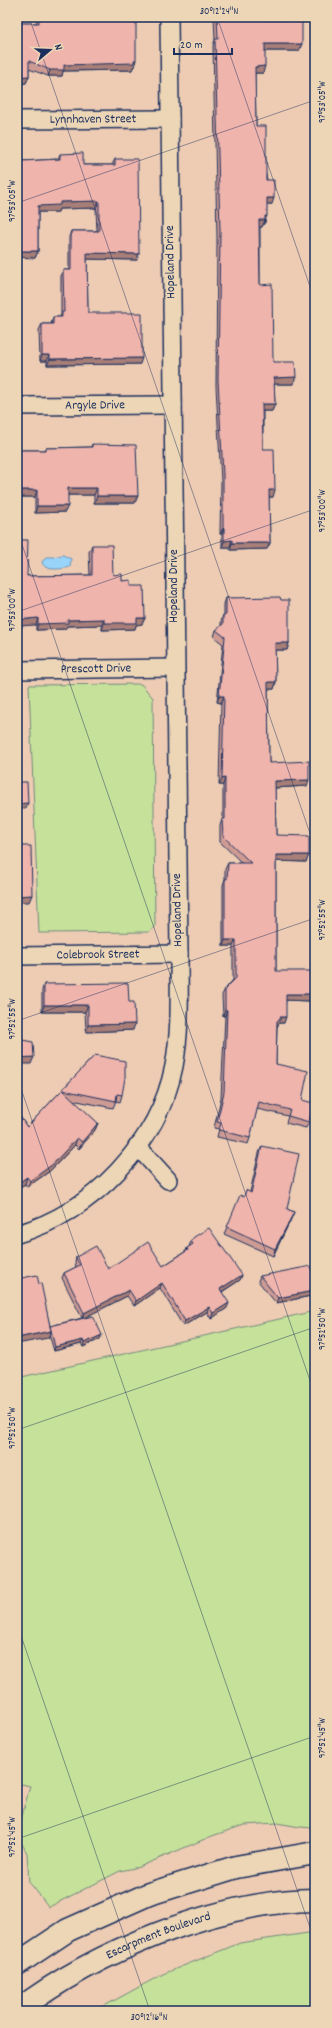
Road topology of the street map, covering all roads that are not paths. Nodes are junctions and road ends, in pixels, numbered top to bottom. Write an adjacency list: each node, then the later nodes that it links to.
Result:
1 (169, 17): 2 (street, Hopeland Drive)
2 (170, 119): 3 (street, Lynnhaven Street); 4 (street, Hopeland Drive)
3 (17, 120)
4 (173, 404): 5 (street, Argyle Drive); 6 (street, Hopeland Drive)
5 (17, 406)
6 (175, 668): 7 (street, Prescott Drive); 8 (street, Hopeland Drive)
7 (17, 670)
8 (179, 954): 9 (street, Colebrook Street); 10 (street, Hopeland Drive)
9 (17, 956)
10 (138, 1146): 11 (street); 12 (street, Hopeland Drive)
11 (168, 1180)
12 (17, 1234)
13 (315, 1853): 15 (main road)
14 (315, 1900): 16 (main road, Escarpment Boulevard)
15 (17, 1964)
16 (17, 2011)

